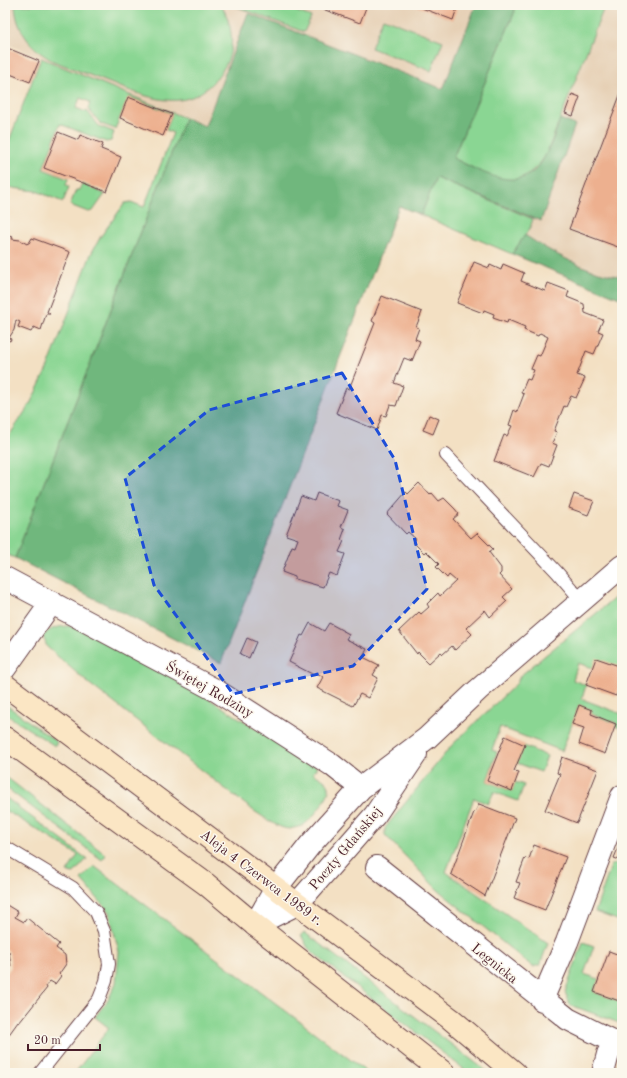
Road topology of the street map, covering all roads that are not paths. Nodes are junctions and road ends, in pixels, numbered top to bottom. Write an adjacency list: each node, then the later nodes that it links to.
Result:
1 (446, 455): 4 (lane)
2 (622, 566): 4 (street, Poczty Gdańskiej)
3 (5, 578): 5 (street, Świętej Rodziny)
4 (581, 600): 9 (street, Poczty Gdańskiej)
5 (52, 602): 6 (street); 10 (street, Świętej Rodziny)
6 (5, 668)
7 (5, 685): 14 (main road, Aleja 4 Czerwca 1989 r.)
8 (5, 738): 16 (main road)
9 (427, 738): 10 (street, Poczty Gdańskiej); 15 (street, Poczty Gdańskiej)
10 (361, 788): 14 (street, Poczty Gdańskiej)
11 (622, 796): 17 (street)
12 (5, 847): 19 (lane)
13 (377, 867): 17 (street, Legnicka)
14 (276, 888): 15 (main road, Aleja 4 Czerwca 1989 r.); 16 (street, Poczty Gdańskiej)
15 (297, 904): 16 (street, Poczty Gdańskiej); 21 (main road, Aleja 4 Czerwca 1989 r.)
16 (255, 925): 20 (main road)
17 (542, 1000): 18 (street, Legnicka)
18 (618, 1044): 22 (street)
19 (40, 1073)
20 (444, 1073)
21 (515, 1073)
22 (604, 1073)

